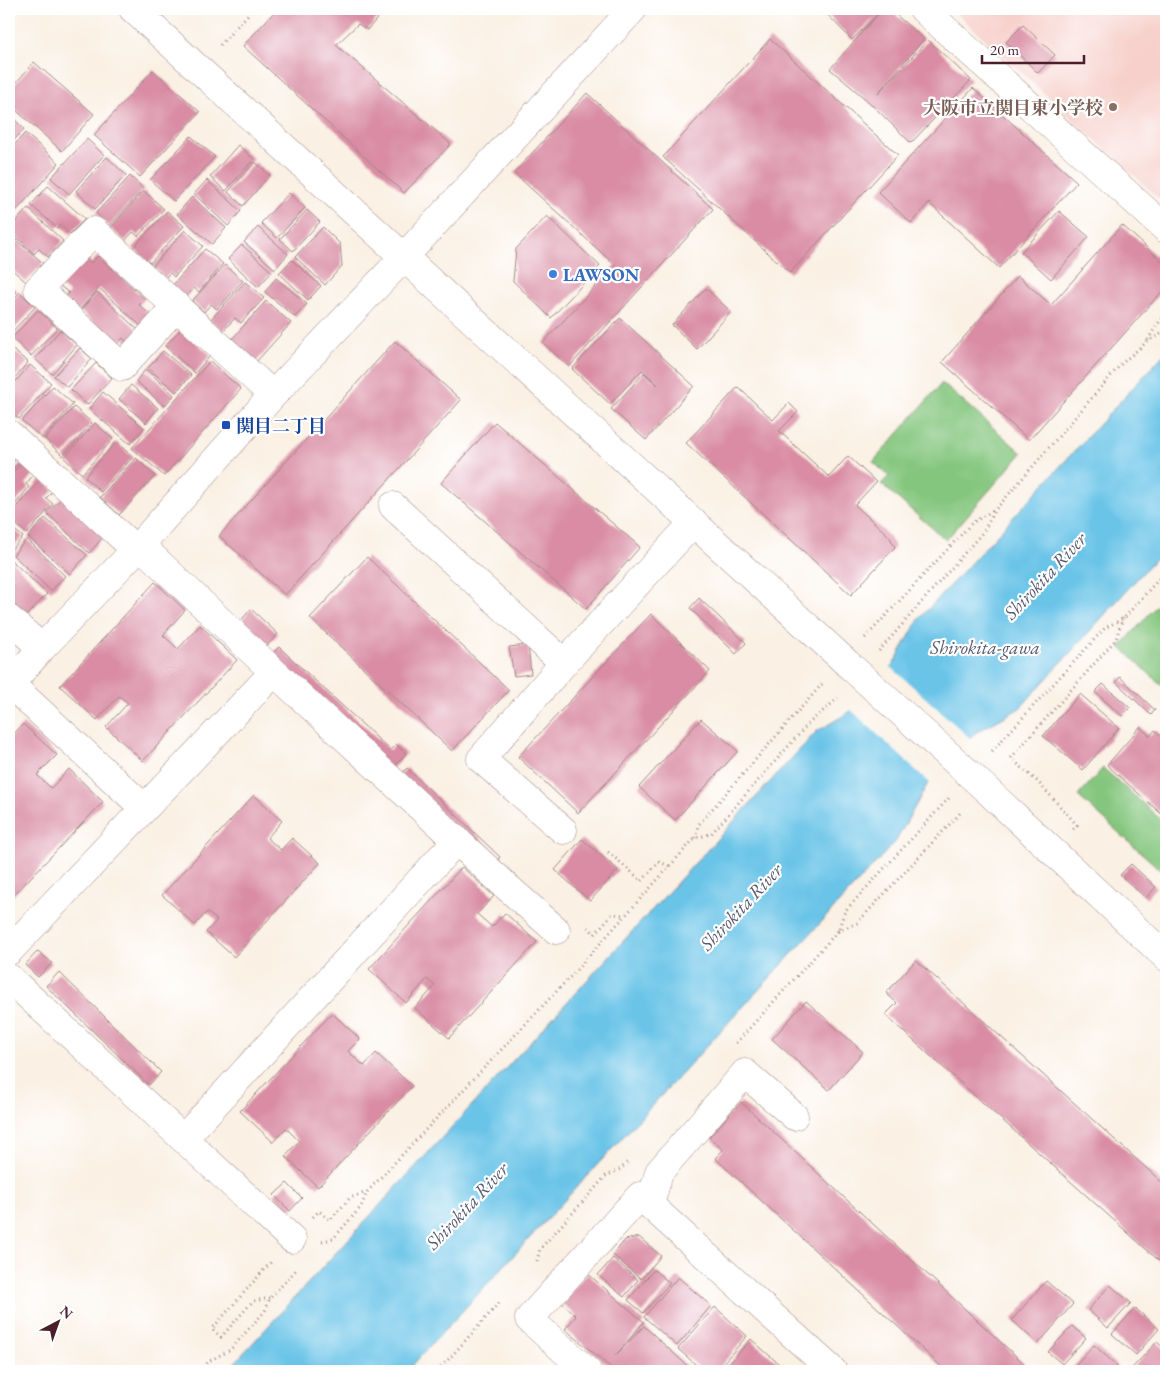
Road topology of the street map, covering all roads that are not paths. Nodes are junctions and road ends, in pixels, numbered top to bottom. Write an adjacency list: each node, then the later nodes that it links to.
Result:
1 (133, 9): 5 (street)
2 (633, 9): 5 (street)
3 (923, 9): 4 (street)
4 (1166, 229)
5 (404, 257): 7 (street); 10 (street)
6 (177, 306): 6 (street); 7 (street)
7 (274, 395): 11 (street)
8 (9, 434): 11 (street)
9 (393, 506): 14 (street)
10 (694, 522): 14 (street); 22 (street, bridge)
11 (138, 547): 13 (street); 15 (street)
12 (9, 619): 13 (street)
13 (42, 648): 16 (street)
14 (564, 663): 18 (street)
15 (274, 672): 17 (street); 19 (street)
16 (9, 684): 17 (street)
17 (144, 808): 21 (street)
18 (563, 830)
19 (457, 840): 20 (street); 25 (street)
20 (556, 930)
21 (9, 951)
22 (1166, 956)
23 (9, 978): 25 (street)
24 (794, 1116): 26 (street)
25 (184, 1138): 27 (street)
26 (650, 1205): 28 (street); 29 (street)
27 (304, 1243)
28 (587, 1371)
29 (833, 1371)

